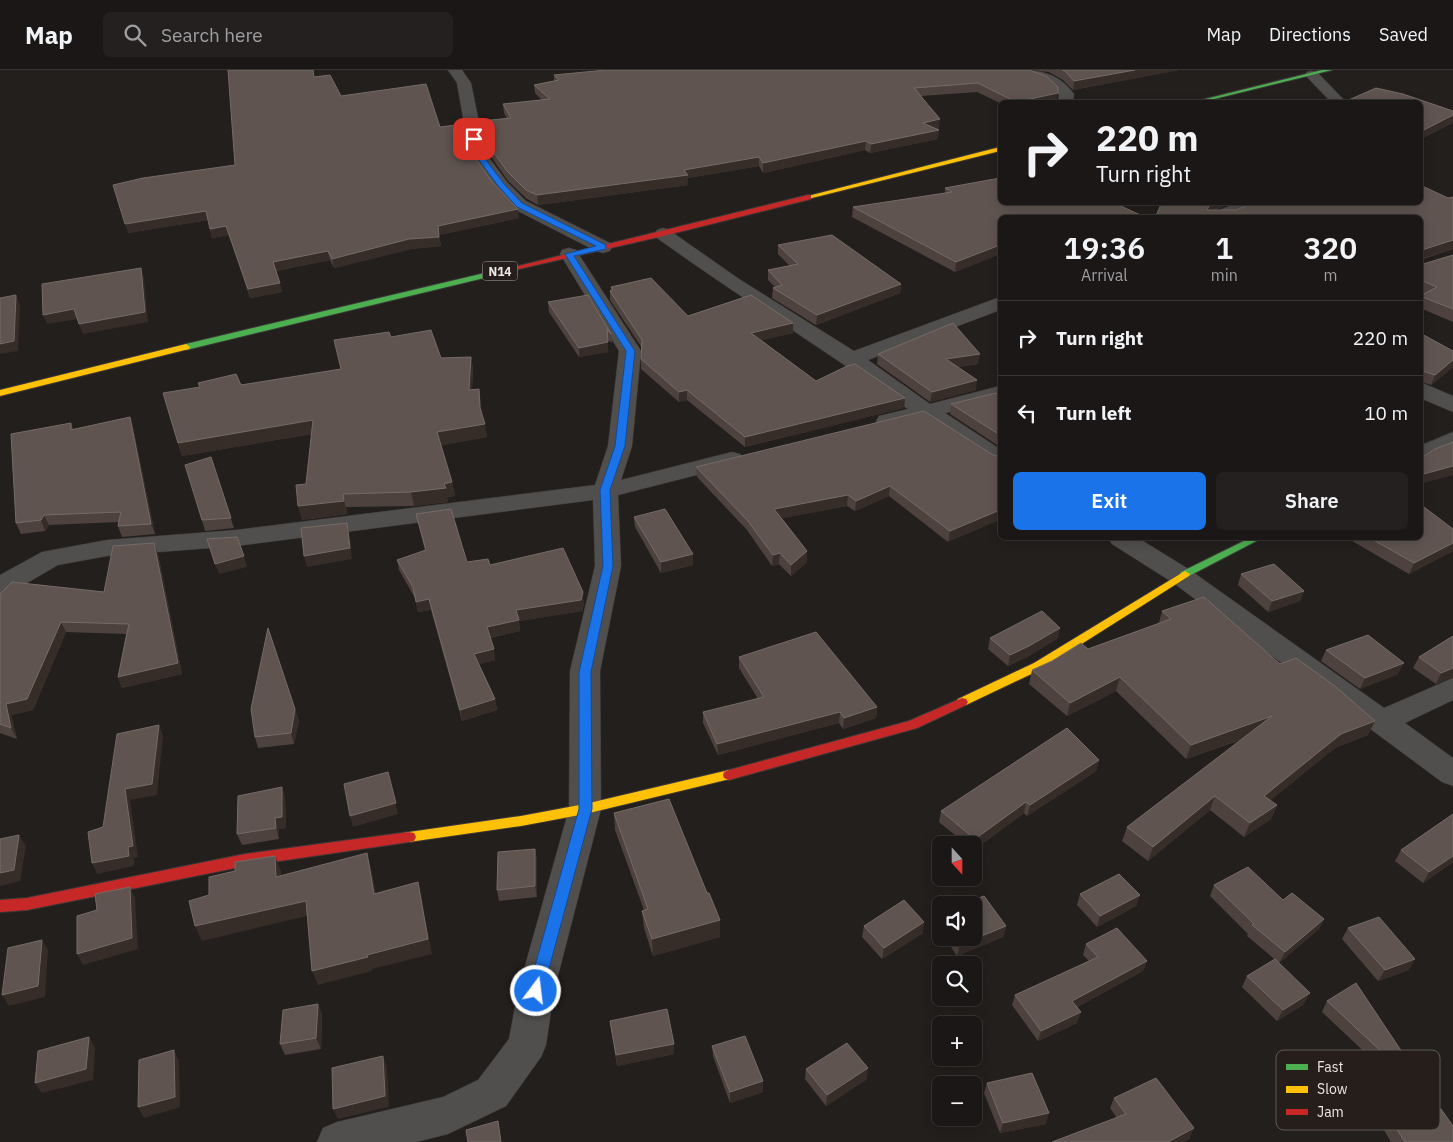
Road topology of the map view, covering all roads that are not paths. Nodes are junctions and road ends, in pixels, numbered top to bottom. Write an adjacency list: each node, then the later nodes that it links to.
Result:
1 (455, 70): 12 (street)
2 (1024, 70): 5 (street)
3 (1329, 70): 4 (main road)
4 (1312, 75): 6 (main road); 7 (street)
5 (1066, 100)
6 (1205, 100)
7 (1336, 100)
8 (998, 150): 11 (main road, N14)
9 (1249, 205): 10 (street)
10 (1223, 215)
11 (663, 234): 12 (main road, N14); 15 (street)
12 (603, 247): 13 (main road, N14)
13 (569, 254): 17 (main road, N14); 26 (street)
14 (998, 305): 15 (street)
15 (852, 358): 20 (street)
16 (1423, 390): 19 (street)
17 (0, 393)
18 (998, 393): 20 (street)
19 (1453, 405)
20 (926, 411): 21 (street); 25 (street)
21 (869, 425)
22 (1453, 439): 24 (street)
23 (756, 453): 26 (street)
24 (1423, 454)
25 (998, 458)
26 (605, 490): 30 (street); 34 (street)
27 (1124, 540): 29 (street)
28 (1253, 540): 29 (main road)
29 (1181, 576): 32 (street); 34 (main road)
30 (0, 589)
31 (1453, 688): 32 (street)
32 (1381, 722): 33 (street)
33 (1453, 774)
34 (586, 809): 35 (main road); 36 (street)
35 (0, 906)
36 (337, 1142)

